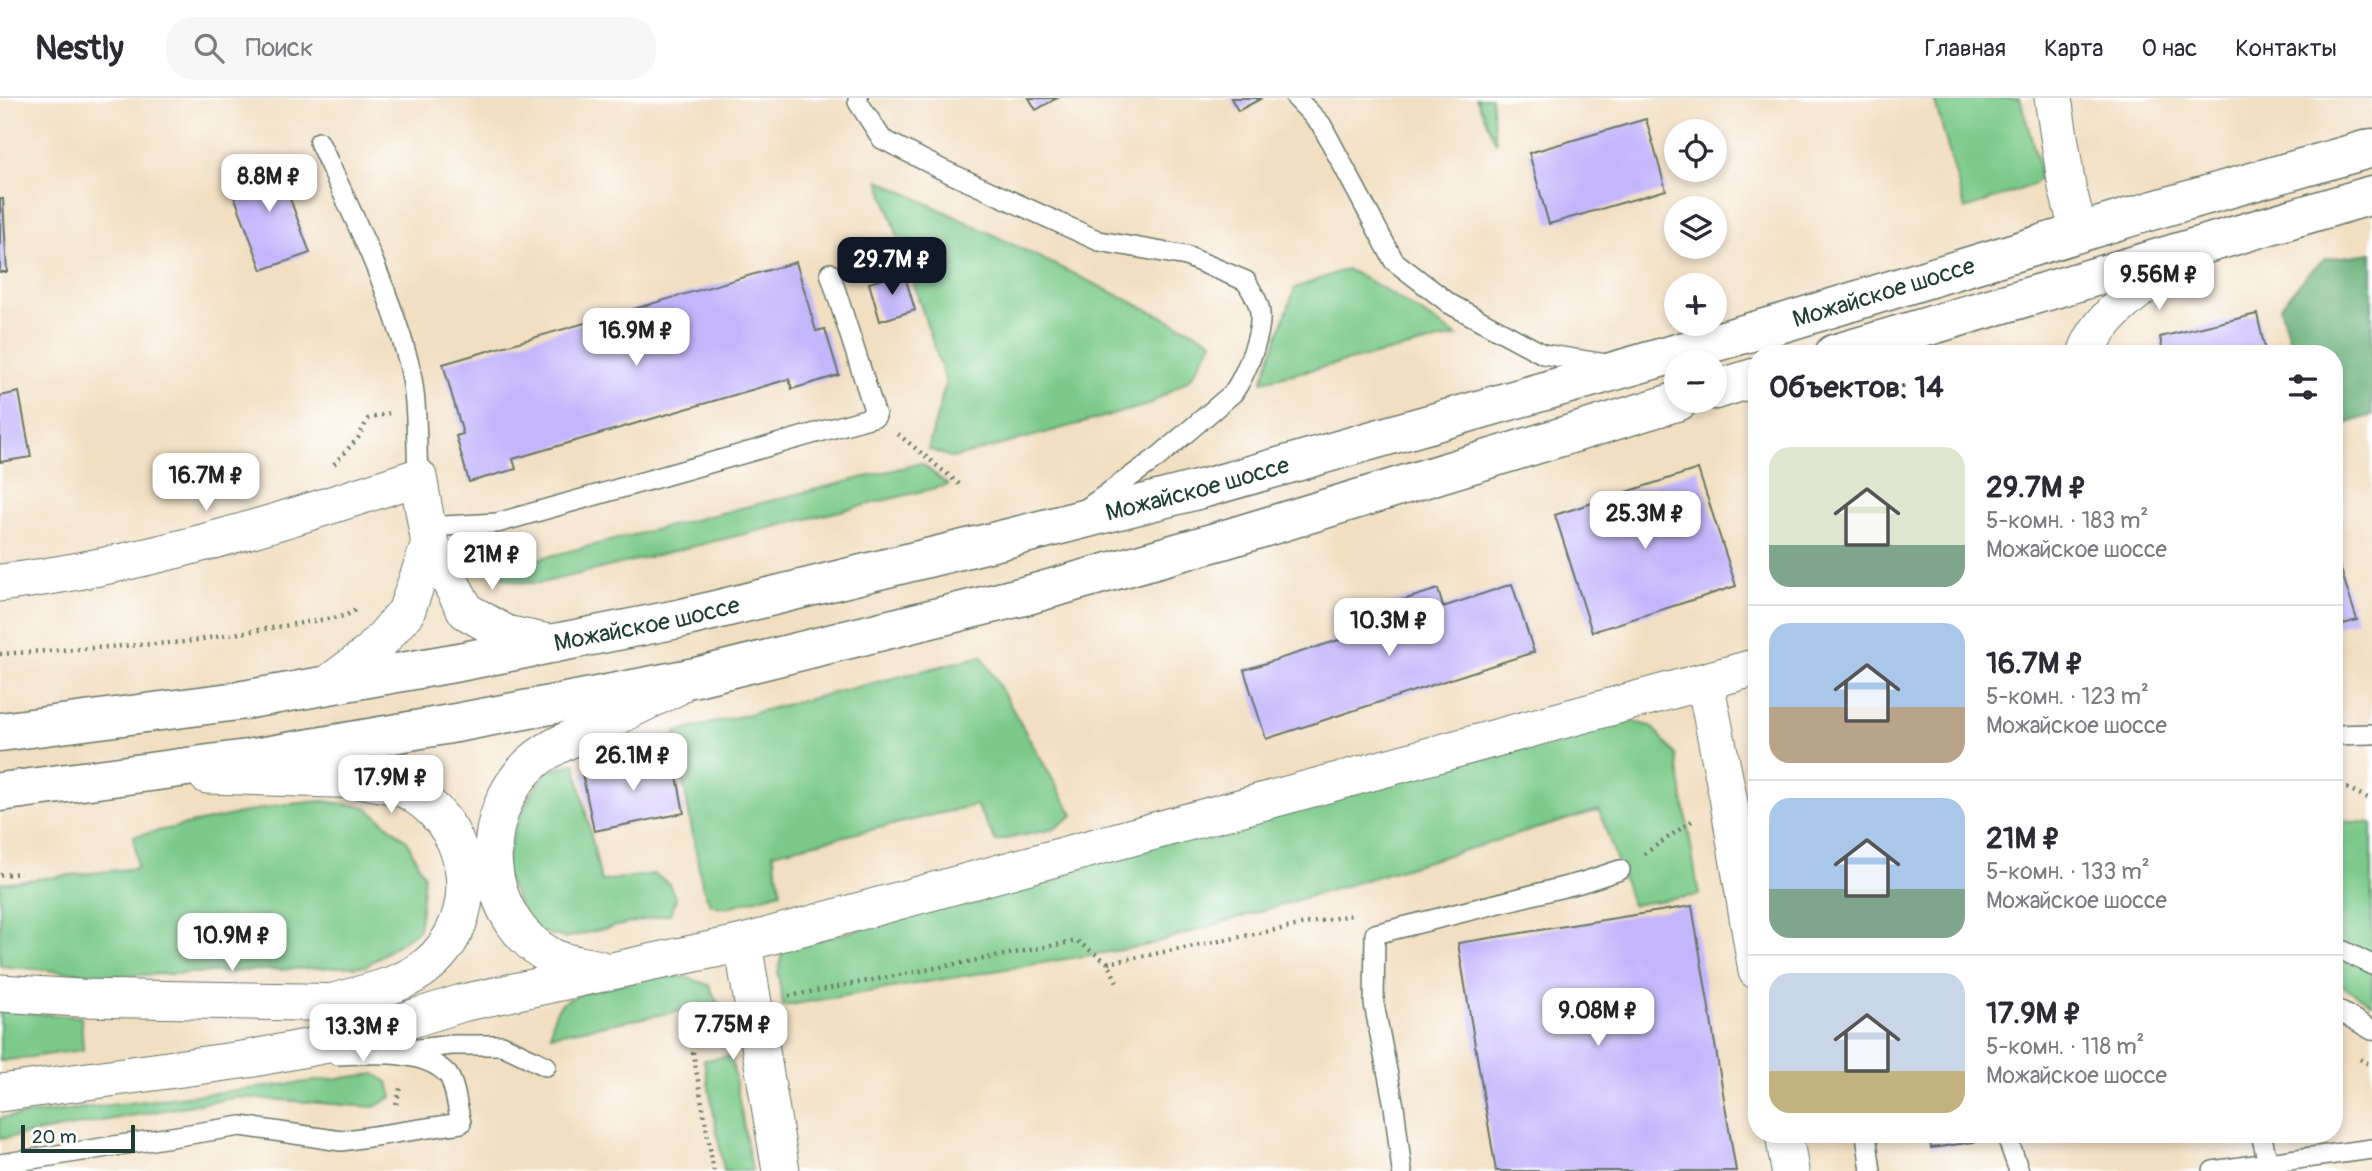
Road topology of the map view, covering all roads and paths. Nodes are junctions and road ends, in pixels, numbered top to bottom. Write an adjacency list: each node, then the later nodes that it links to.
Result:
1 (858, 98): 21 (lane)
2 (1296, 98): 5 (lane)
3 (1316, 98): 5 (lane)
4 (2053, 98): 9 (street)
5 (1321, 124): 14 (lane)
6 (319, 142): 19 (lane)
7 (2372, 148): 9 (main road, Можайское шоссе)
8 (2372, 195): 10 (main road, Можайское шоссе)
9 (2079, 233): 14 (main road, Можайское шоссе)
10 (2194, 247): 12 (main road, Можайское шоссе); 13 (street)
11 (830, 273): 18 (lane)
12 (1875, 345)
13 (2089, 345)
14 (1628, 367): 21 (main road, Можайское шоссе)
15 (1748, 380): 16 (main road)
16 (1727, 386)
17 (1664, 406): 28 (main road)
18 (876, 416): 20 (path); 22 (lane)
19 (418, 477): 22 (street); 23 (street)
20 (963, 487)
21 (1066, 523): 25 (main road, Можайское шоссе)
22 (428, 536): 25 (street); 30 (street)
23 (0, 583)
24 (356, 610): 26 (path)
25 (554, 644): 30 (main road, Можайское шоссе)
26 (0, 654)
27 (1748, 670): 29 (street)
28 (696, 677): 34 (main road); 48 (street)
29 (1705, 682): 37 (street); 44 (street)
30 (327, 685): 31 (main road, Можайское шоссе)
31 (0, 732)
32 (2372, 734): 33 (lane)
33 (2343, 735)
34 (143, 774): 36 (main road); 51 (street)
35 (2343, 786): 38 (path)
36 (0, 792)
37 (1728, 797): 39 (path); 43 (street)
38 (2372, 800)
39 (1620, 870): 69 (lane)
40 (21, 873): 41 (path)
41 (0, 876)
42 (1354, 915): 46 (path)
43 (1748, 917)
44 (743, 943): 48 (street); 53 (street)
45 (2343, 950): 47 (lane)
46 (1108, 963): 49 (path); 53 (path)
47 (2372, 965)
48 (610, 971): 52 (street)
49 (1117, 982)
50 (0, 993): 51 (street)
51 (330, 1003): 52 (street)
52 (462, 1003): 57 (street)
53 (753, 1003): 67 (path); 68 (street)
54 (2343, 1013): 55 (lane)
55 (2372, 1030)
56 (388, 1053): 57 (lane); 58 (lane); 66 (lane)
57 (248, 1059): 59 (street)
58 (546, 1066)
59 (0, 1093)
60 (1785, 1143): 70 (street)
61 (1867, 1143): 71 (lane)
62 (2009, 1143): 72 (lane)
63 (2263, 1143): 65 (lane)
64 (2372, 1149): 65 (lane)
65 (2267, 1163): 73 (lane)
66 (0, 1164)
67 (714, 1171)
68 (781, 1171)
69 (1402, 1171)
70 (1790, 1171)
71 (1871, 1171)
72 (2020, 1171)
73 (2213, 1171)

